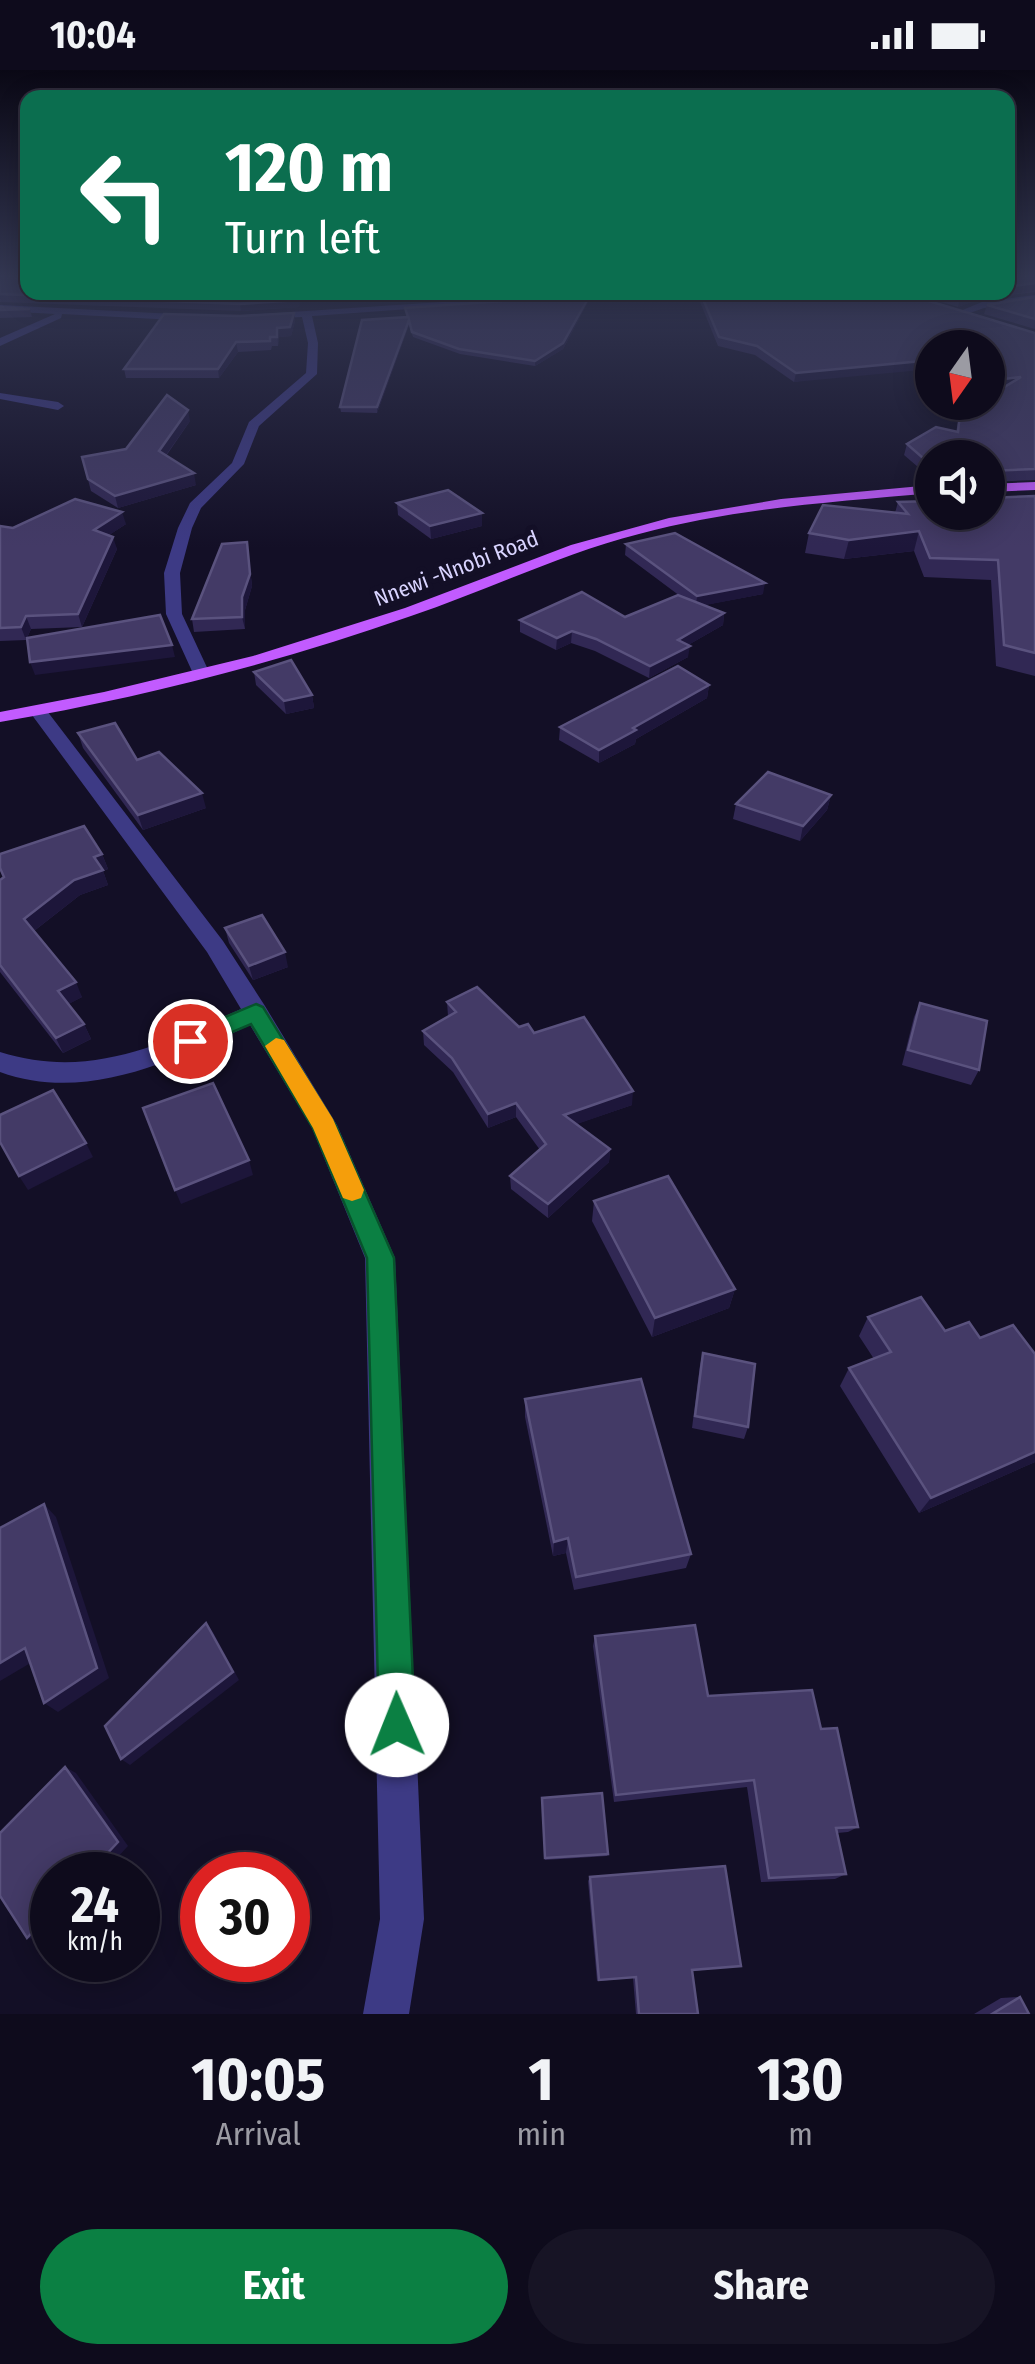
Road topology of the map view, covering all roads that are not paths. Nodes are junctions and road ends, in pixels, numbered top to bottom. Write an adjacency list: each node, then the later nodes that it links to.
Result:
1 (311, 367): 7 (street)
2 (0, 396): 3 (street)
3 (58, 406)
4 (1035, 486): 5 (main road)
5 (1005, 487)
6 (915, 492): 7 (main road, Nnewi -Nnobi Road)
7 (202, 676): 8 (main road, Nnewi -Nnobi Road)
8 (38, 711): 9 (main road, Nnewi -Nnobi Road); 10 (street)
9 (0, 717)
10 (256, 1012): 11 (street); 12 (street)
11 (0, 1062)
12 (386, 2014)

